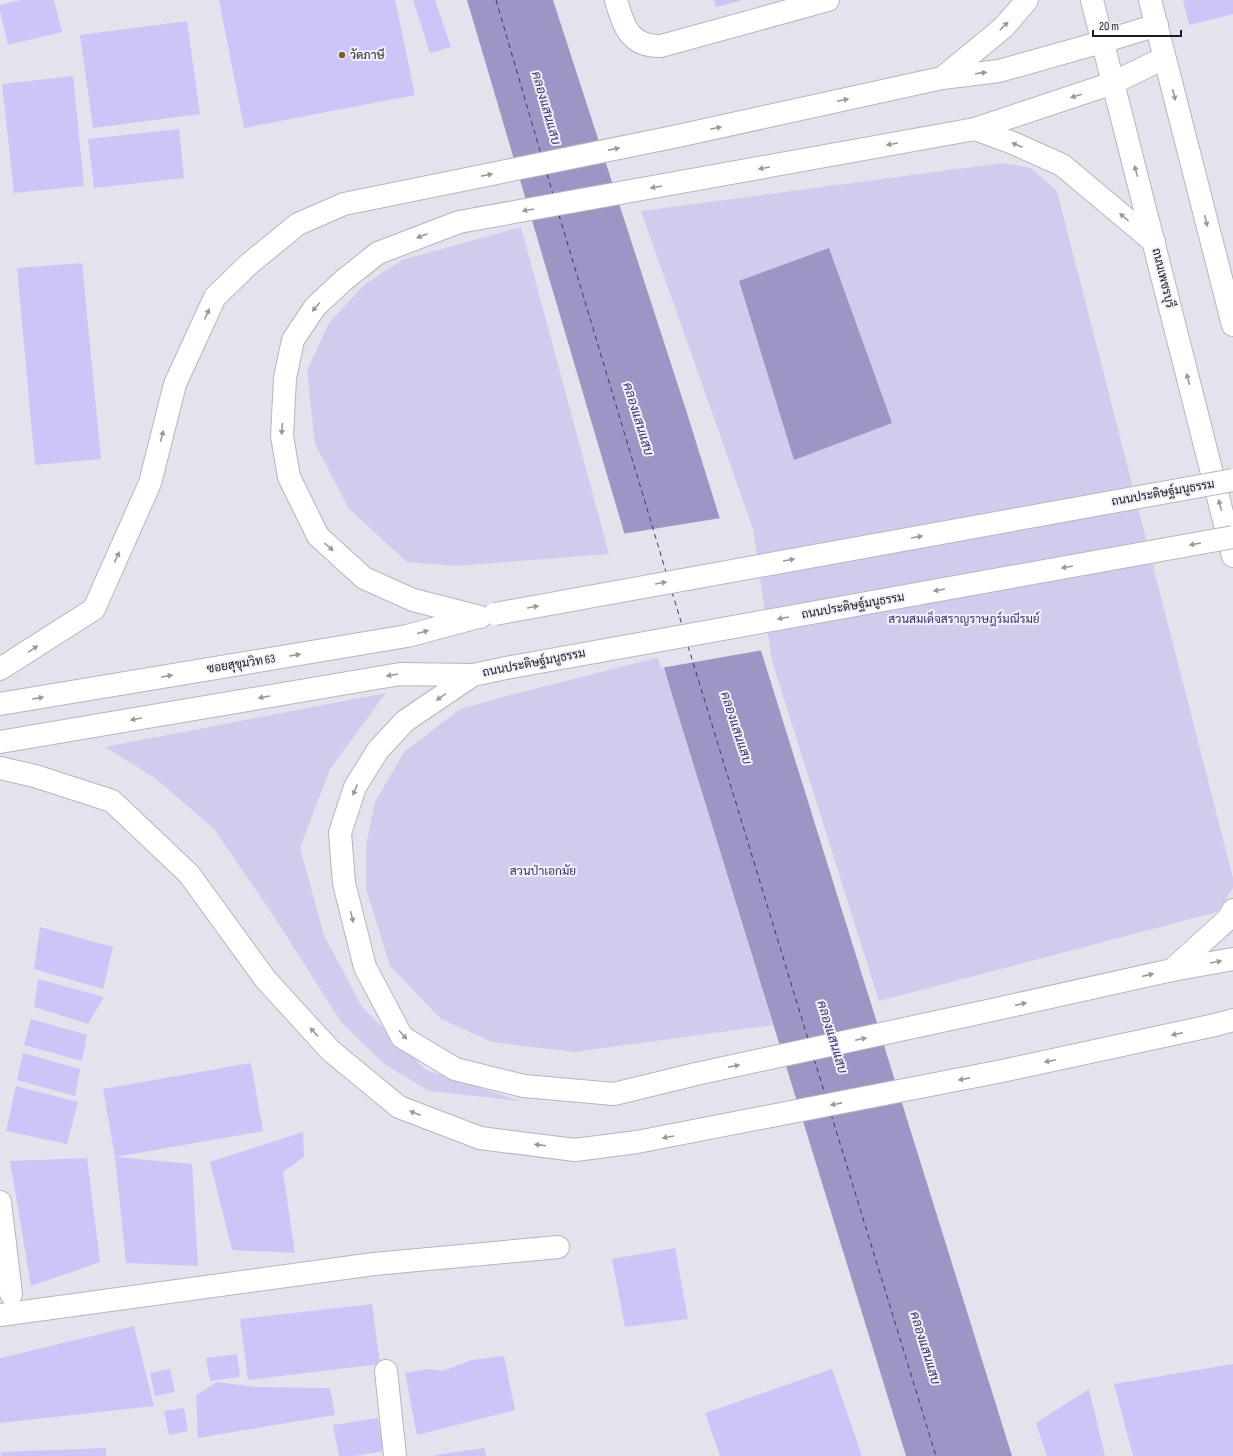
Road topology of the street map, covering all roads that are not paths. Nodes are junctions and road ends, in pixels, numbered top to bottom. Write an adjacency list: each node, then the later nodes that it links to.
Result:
1 (616, 0): 2 (main road)
2 (828, 0)
3 (1027, 0): 9 (main road, one-way to 3)
4 (1092, 0): 7 (main road, ถนนเพชรบุรี)
5 (1150, 0): 6 (main road)
6 (1157, 26): 7 (main road); 8 (main road)
7 (1102, 42): 9 (main road, one-way to 7); 10 (main road, ถนนเพชรบุรี)
8 (1164, 58): 10 (main road); 13 (main road, one-way to 13)
9 (942, 78): 19 (main road, one-way to 9)
10 (1113, 83): 11 (main road, one-way to 11); 12 (main road, ถนนเพชรบุรี, one-way to 10)
11 (975, 129): 12 (main road, one-way to 11); 18 (main road, one-way to 18)
12 (1154, 242): 17 (main road, ถนนเพชรบุรี, one-way to 12)
13 (1226, 269): 14 (main road)
14 (1233, 325)
15 (1233, 480): 18 (main road, ถนนประดิษฐ์มนูธรรม, one-way to 15, bridge)
16 (1233, 538): 20 (main road, ถนนประดิษฐ์มนูธรรม, one-way to 20, bridge)
17 (1233, 556)
18 (487, 615): 21 (main road, ซอยสุขุมวิท 63, one-way to 18)
19 (0, 670)
20 (473, 675): 22 (main road, one-way to 22); 26 (main road, one-way to 26)
21 (0, 704)
22 (0, 742)
23 (0, 768): 27 (main road, one-way to 23)
24 (1233, 910): 26 (main road)
25 (1233, 959): 26 (main road, one-way to 25)
26 (1172, 970)
27 (1227, 1024)
28 (0, 1202): 30 (main road)
29 (558, 1247): 31 (main road)
30 (11, 1294)
31 (0, 1315)
32 (386, 1371): 33 (main road)
33 (394, 1456)

